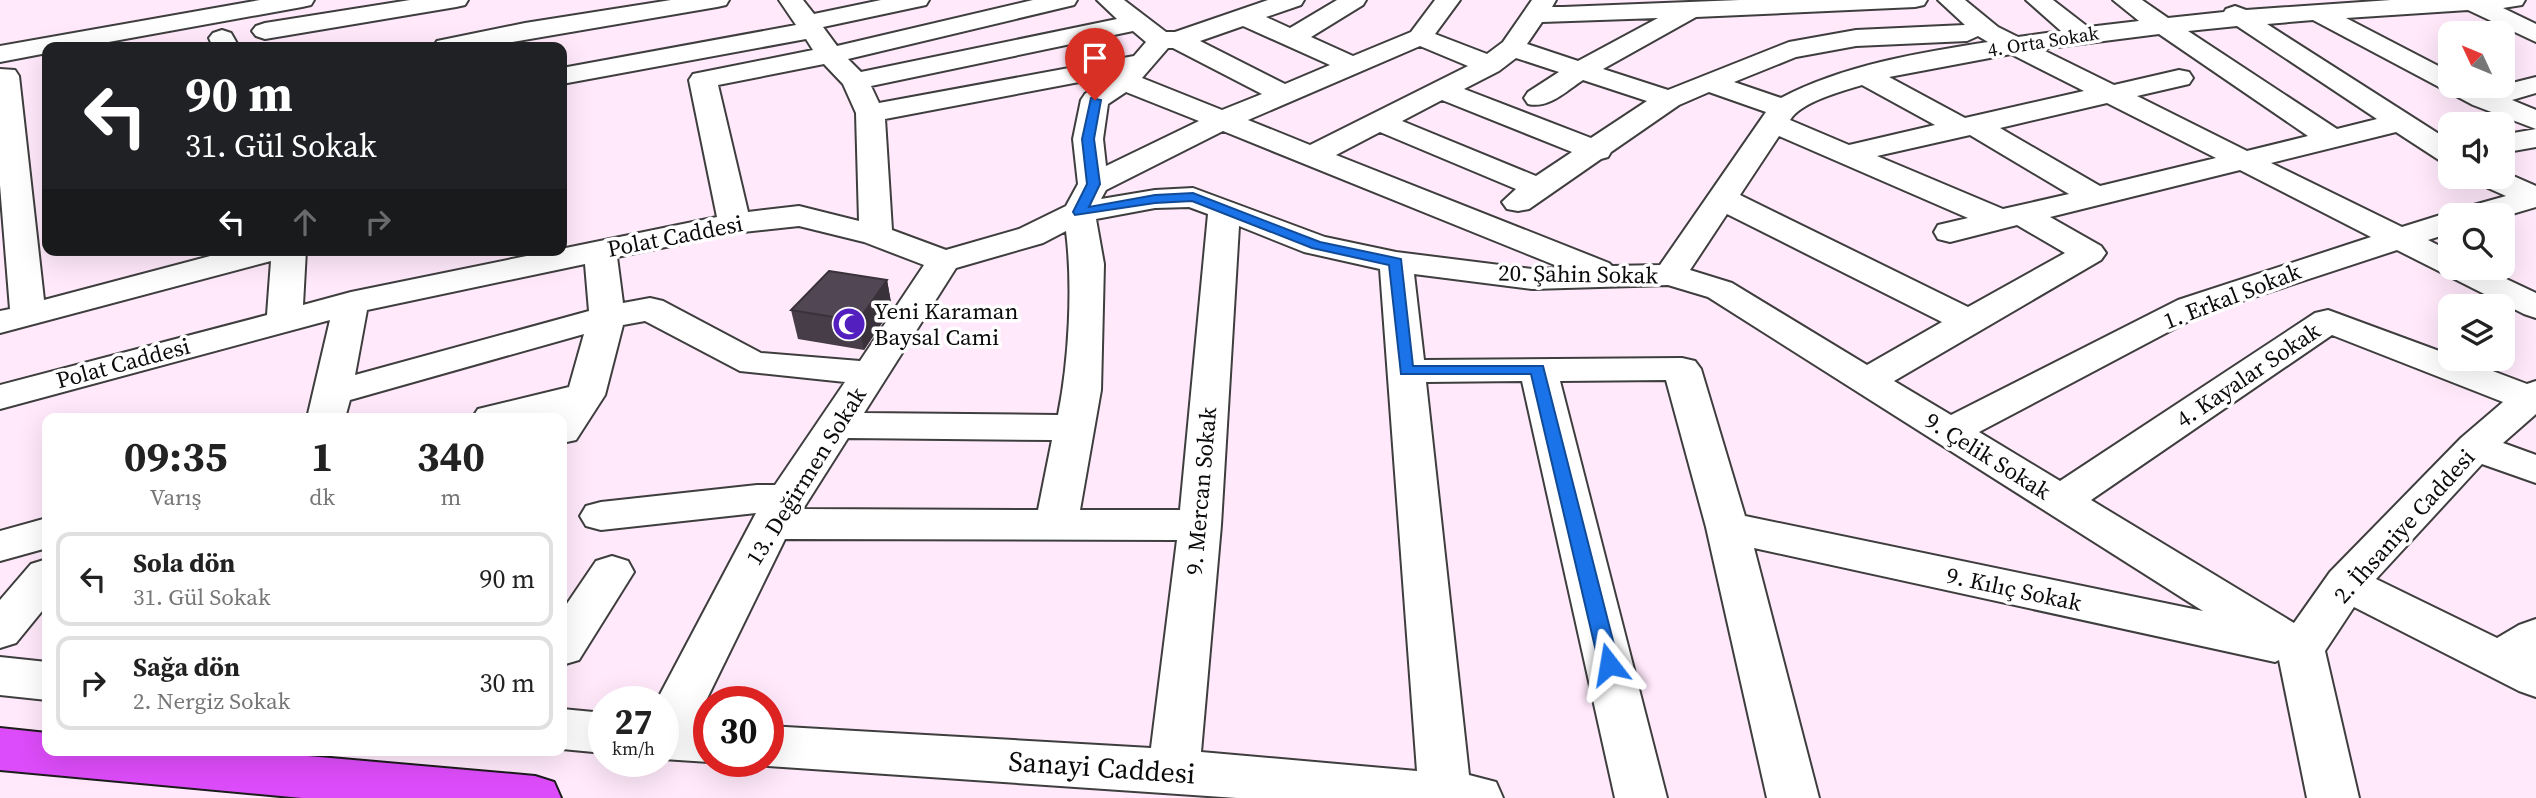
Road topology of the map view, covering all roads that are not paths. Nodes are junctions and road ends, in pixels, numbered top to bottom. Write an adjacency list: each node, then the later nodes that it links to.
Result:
1 (302, 0): 37 (street)
2 (717, 0): 34 (street)
3 (917, 0): 25 (street)
4 (958, 0): 27 (street)
5 (1065, 0): 27 (street)
6 (1108, 0): 42 (street)
7 (1292, 0): 24 (street)
8 (1448, 0): 32 (street)
9 (1915, 0): 17 (street)
10 (1950, 0): 35 (street)
11 (2038, 0): 29 (street)
12 (2125, 0): 28 (street)
13 (2212, 0): 26 (street)
14 (2294, 0): 23 (street)
15 (2513, 0): 18 (street, 4. Orta Sokak)
16 (1347, 1): 33 (street)
17 (1863, 1): 22 (street); 31 (street)
18 (2470, 1): 19 (street, 4. Orta Sokak); 30 (street)
19 (2395, 4): 23 (street, 4. Orta Sokak)
20 (464, 5): 36 (street); 38 (street); 39 (street)
21 (1539, 7): 22 (street); 41 (street)
22 (1693, 10): 51 (street)
23 (2318, 13): 26 (street, 4. Orta Sokak); 54 (street)
24 (1244, 17): 33 (street); 42 (street)
25 (804, 18): 44 (street); 52 (street)
26 (2241, 19): 28 (street, 4. Orta Sokak); 71 (street)
27 (978, 22): 43 (street); 44 (street)
28 (2158, 24): 29 (street, 4. Orta Sokak); 74 (street)
29 (2081, 34): 35 (street, 4. Orta Sokak)
30 (2536, 34)
31 (1901, 36): 35 (street); 46 (street); 57 (street)
32 (1420, 37): 47 (street); 48 (street)
33 (1292, 38): 47 (street)
34 (529, 39): 36 (street)
35 (2001, 39): 46 (street, 4. Orta Sokak); 62 (street)
36 (480, 40): 40 (street)
37 (119, 42)
38 (230, 42)
39 (329, 42)
40 (470, 42)
41 (1512, 48): 48 (street); 51 (street)
42 (1149, 49): 43 (street); 58 (street); 61 (street); 69 (street); 84 (street)
43 (1003, 51): 56 (street); 58 (street)
44 (830, 55): 56 (street); 90 (street)
45 (42, 60): 49 (street)
46 (1928, 60): 53 (street, 4. Orta Sokak)
47 (1351, 65): 61 (street)
48 (1490, 65): 60 (street)
49 (2, 69): 50 (street); 81 (street)
50 (42, 69)
51 (1580, 70): 63 (street); 64 (street)
52 (567, 75)
53 (1866, 76): 67 (street, 4. Orta Sokak); 72 (street)
54 (2438, 77)
55 (2179, 78): 62 (street)
56 (855, 81): 66 (street)
57 (1708, 83): 64 (street); 67 (street)
58 (1030, 84): 66 (street)
59 (2536, 85): 65 (street)
60 (1441, 90): 70 (street); 77 (street)
61 (1284, 94): 69 (street)
62 (2109, 94): 72 (street); 80 (street)
63 (1538, 98)
64 (1669, 99): 77 (street)
65 (2483, 99): 68 (street)
66 (870, 113): 93 (street)
67 (1778, 116): 78 (street); 85 (street, 4. Orta Sokak)
68 (2536, 120)
69 (1221, 121): 79 (street); 84 (street)
70 (1378, 121): 77 (street); 79 (street)
71 (2401, 122): 74 (street); 76 (street)
72 (1968, 126): 78 (street); 83 (street)
73 (2536, 138): 75 (street)
74 (2332, 139): 80 (street)
75 (2515, 142)
76 (2438, 145)
77 (1597, 150)
78 (1848, 154): 89 (street)
79 (1309, 158): 103 (street)
80 (2245, 160): 83 (street); 95 (street)
81 (17, 170): 94 (street)
82 (2515, 189): 86 (street)
83 (2096, 197): 89 (street)
84 (1086, 198): 88 (street, 20. Şahin Sokak); 100 (street); 122 (street)
85 (1720, 198): 102 (street, 4. Orta Sokak); 110 (street)
86 (2535, 198): 87 (street)
87 (2515, 204)
88 (1224, 210): 101 (street, 20. Şahin Sokak); 130 (street, 9. Mercan Sokak)
89 (2012, 217): 92 (street); 110 (street)
90 (734, 223): 93 (street, Polat Caddesi); 96 (street, Polat Caddesi)
91 (2438, 226): 95 (street, 1. Erkal Sokak)
92 (1950, 232)
93 (876, 235): 100 (street, Polat Caddesi)
94 (23, 237): 108 (street)
95 (2397, 238): 99 (street); 123 (street, 1. Erkal Sokak)
96 (600, 251): 105 (street, Polat Caddesi); 107 (street)
97 (250, 256): 108 (street)
98 (289, 256): 109 (street)
99 (2438, 258)
100 (944, 261): 113 (street, 13. Değirmen Sokak)
101 (1396, 262): 103 (street, 20. Şahin Sokak); 112 (street)
102 (1670, 275): 103 (street, 20. Şahin Sokak); 114 (street, 9. Çelik Sokak)
103 (1614, 277)
104 (2481, 280): 106 (street)
105 (351, 303): 109 (street, Polat Caddesi); 118 (street)
106 (2536, 307)
107 (607, 317): 113 (street); 115 (street); 118 (street)
108 (14, 318)
109 (284, 320): 117 (street, Polat Caddesi)
110 (1970, 322): 114 (street)
111 (1538, 369): 112 (street); 131 (street); 153 (street)
112 (1406, 371): 151 (street)
113 (871, 373): 121 (street, 13. Değirmen Sokak)
114 (1866, 381): 123 (street, 9. Çelik Sokak)
115 (586, 395): 119 (street); 120 (street)
116 (2532, 396): 124 (street, 2. İhsaniye Caddesi); 126 (street, 4. Kayalar Sokak)
117 (0, 397)
118 (330, 406)
119 (512, 413)
120 (567, 424)
121 (836, 425): 122 (street); 127 (street, 13. Değirmen Sokak)
122 (1075, 428): 129 (street)
123 (1949, 432): 126 (street, 9. Çelik Sokak)
124 (2475, 447): 125 (street); 135 (street, 2. İhsaniye Caddesi)
125 (2536, 470)
126 (2060, 501): 139 (street, 9. Çelik Sokak)
127 (780, 512): 128 (street); 129 (street); 143 (street, 13. Değirmen Sokak)
128 (601, 516)
129 (1056, 525): 130 (street)
130 (1200, 525): 150 (street, 9. Mercan Sokak)
131 (1727, 527): 139 (street, 9. Kılıç Sokak); 154 (street)
132 (42, 534): 133 (street)
133 (0, 546)
134 (612, 572): 138 (street)
135 (2346, 583): 139 (street, 2. İhsaniye Caddesi); 140 (street)
136 (42, 586): 137 (street)
137 (0, 631)
138 (567, 640)
139 (2301, 650): 155 (street)
140 (2524, 658)
141 (0, 676): 142 (street)
142 (42, 680)
143 (679, 707)
144 (567, 729): 145 (street)
145 (588, 731)
146 (784, 747): 150 (street, Sanayi Caddesi)
147 (0, 749): 148 (highway)
148 (42, 753)
149 (76, 756): 152 (highway)
150 (1174, 771): 151 (street, Sanayi Caddesi)
151 (1461, 797)
152 (535, 798)
153 (1641, 798)
154 (1793, 798)
155 (2333, 798)

